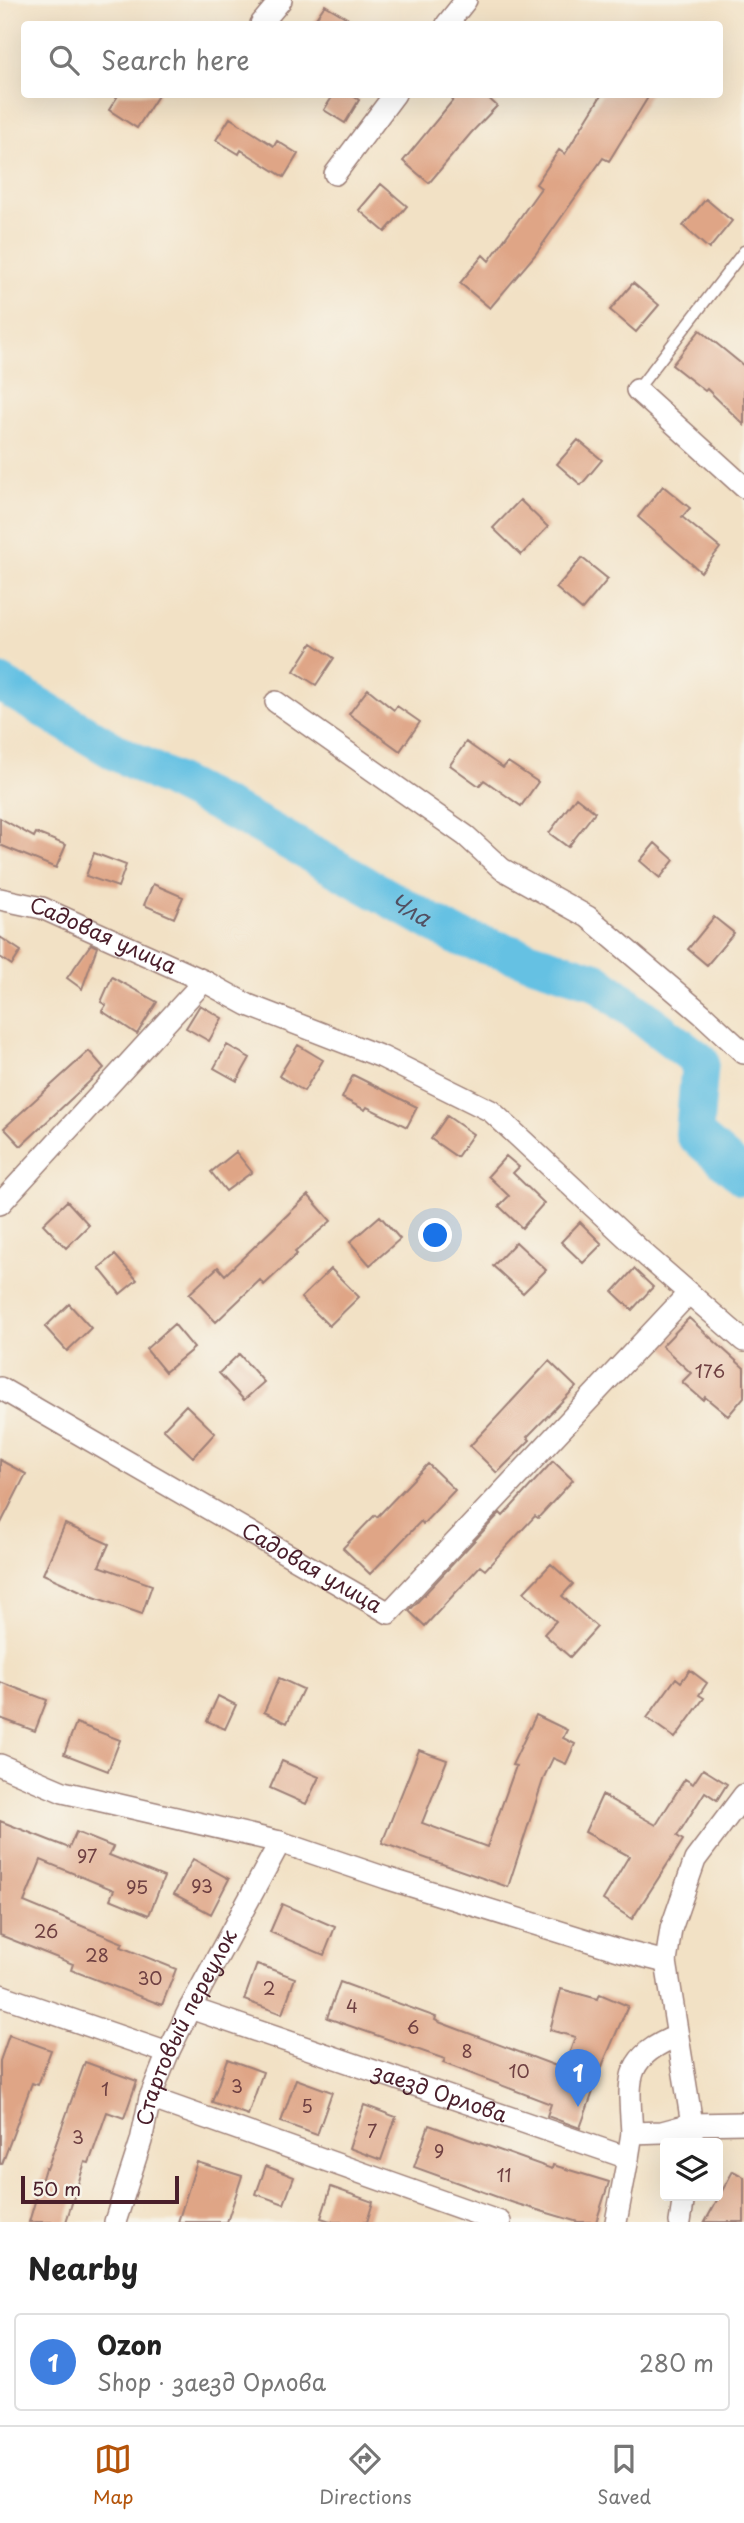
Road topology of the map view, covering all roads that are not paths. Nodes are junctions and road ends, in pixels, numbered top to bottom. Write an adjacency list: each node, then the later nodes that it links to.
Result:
1 (281, 0): 3 (street)
2 (466, 0): 4 (street)
3 (264, 21)
4 (449, 21)
5 (392, 98): 6 (street)
6 (335, 174)
7 (744, 251): 8 (lane)
8 (638, 390): 9 (street)
9 (744, 486)
10 (275, 702): 13 (street)
11 (0, 899): 12 (street, Садовая улица)
12 (204, 981): 14 (street, Садовая улица); 15 (street, Садовая улица)
13 (744, 1053)
14 (0, 1204)
15 (689, 1293): 16 (street, Садовая улица); 17 (street, Садовая улица)
16 (744, 1341)
17 (0, 1388)
18 (0, 1765): 20 (street)
19 (744, 1796): 21 (street)
20 (280, 1842): 21 (street); 23 (street, Стартовый переулок)
21 (666, 1962): 24 (street)
22 (0, 1994): 25 (street)
23 (190, 2008): 25 (street, Стартовый переулок); 30 (street, заезд Орлова)
24 (677, 2036): 28 (street); 29 (street)
25 (168, 2053): 26 (street, Стартовый переулок)
26 (150, 2098): 32 (street, Стартовый переулок); 33 (street)
27 (744, 2123): 29 (street)
28 (632, 2133): 29 (street); 30 (street)
29 (692, 2134)
30 (628, 2158): 34 (street)
31 (683, 2201): 35 (street)
32 (115, 2222)
33 (500, 2222)
34 (616, 2222)
35 (680, 2222)

